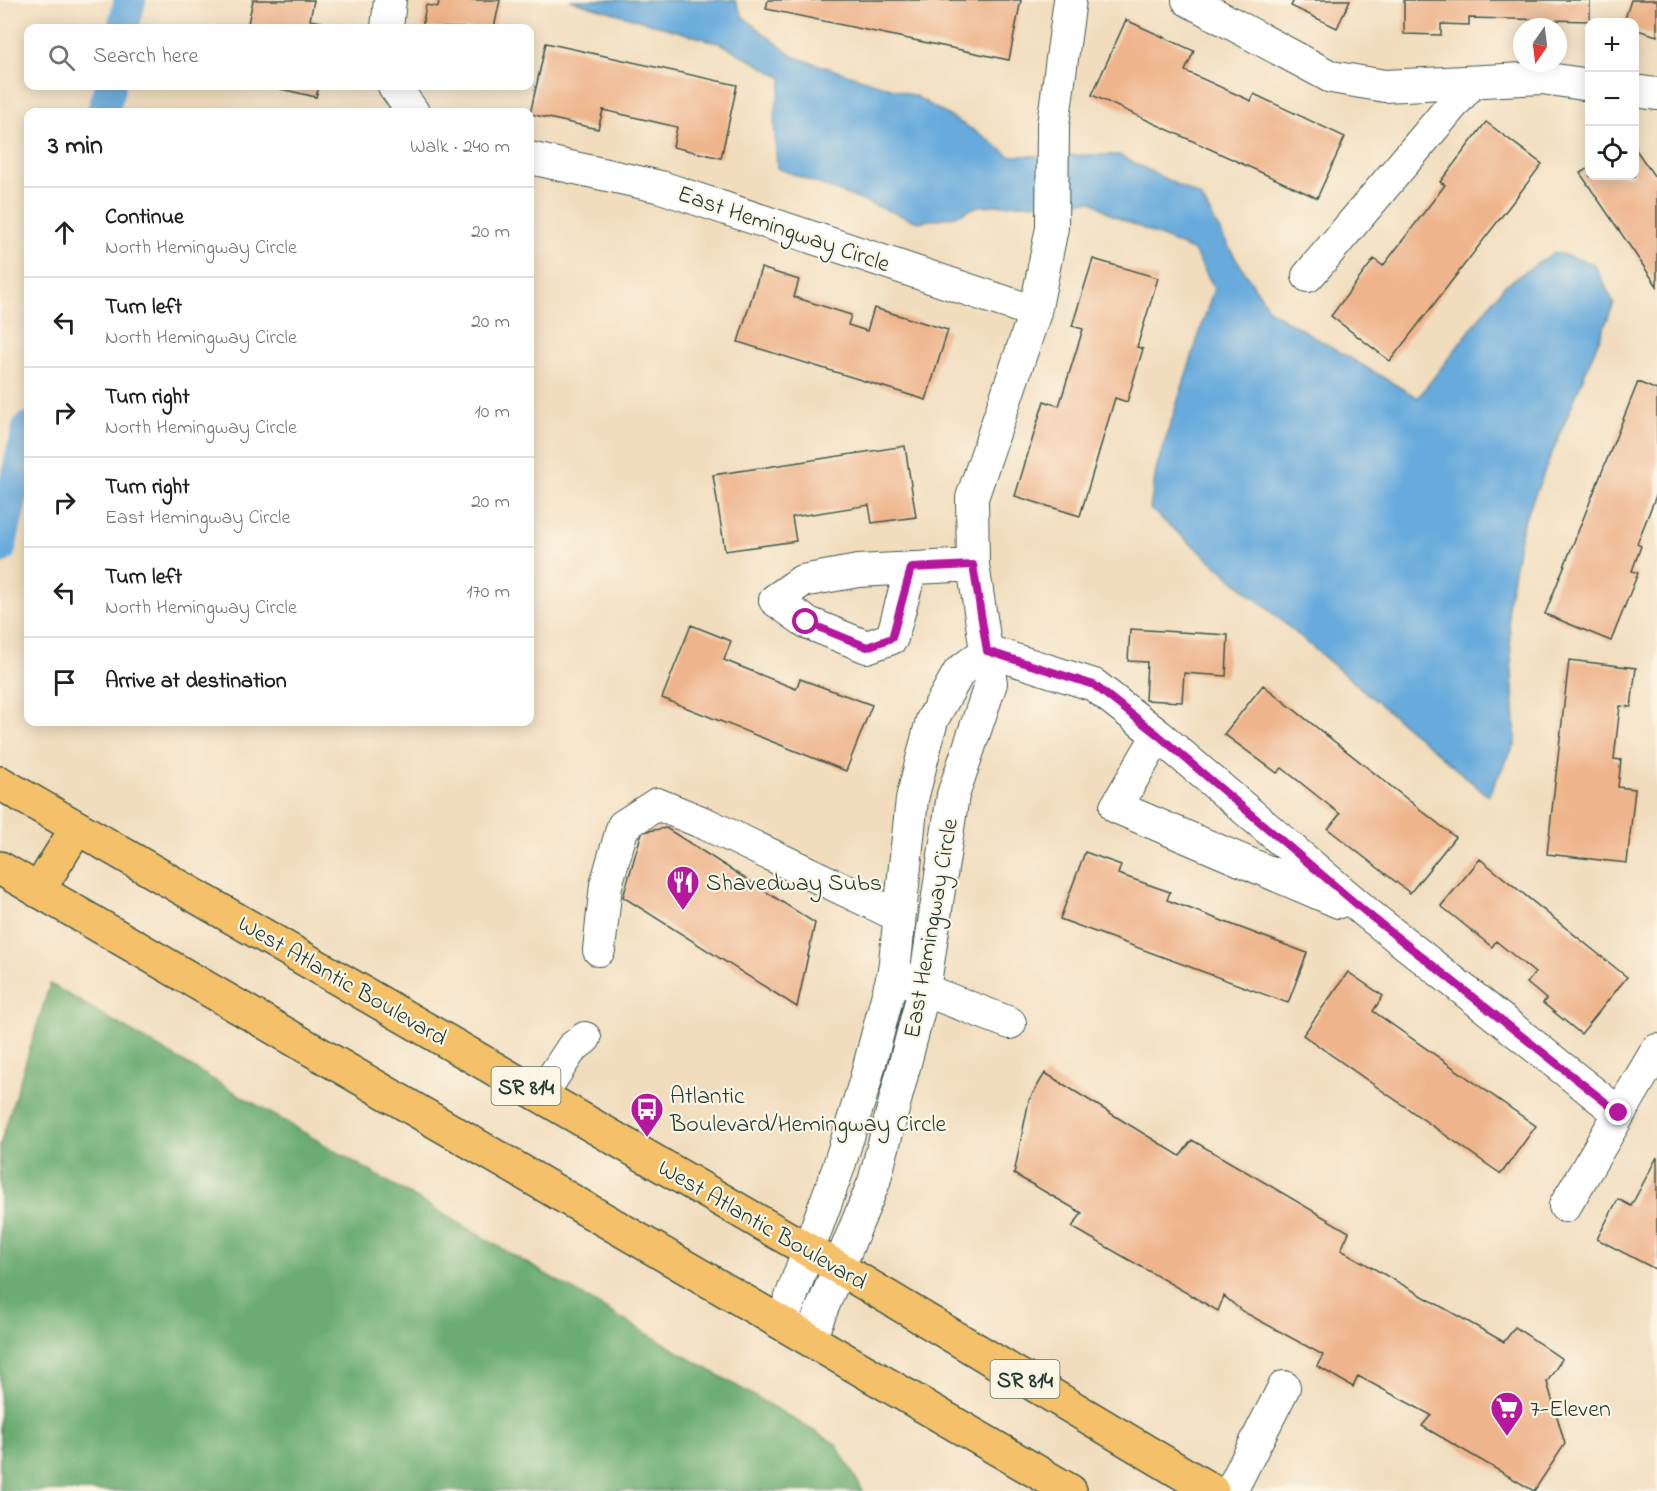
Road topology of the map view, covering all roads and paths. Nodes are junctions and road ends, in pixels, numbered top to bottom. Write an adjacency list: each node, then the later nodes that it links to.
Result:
1 (390, 0): 4 (street)
2 (1070, 0): 13 (street, East Hemingway Circle)
3 (1188, 0): 5 (street)
4 (387, 24)
5 (1472, 82): 6 (street); 12 (street)
6 (1585, 84)
7 (397, 90): 10 (street)
8 (1639, 92): 9 (street)
9 (1657, 94)
10 (410, 108)
11 (534, 159): 13 (street, East Hemingway Circle)
12 (1308, 276)
13 (1035, 312): 14 (street, East Hemingway Circle)
14 (973, 565): 15 (street); 16 (street, East Hemingway Circle)
15 (911, 568)
16 (987, 651): 17 (street); 23 (street, East Hemingway Circle); 26 (street, East Hemingway Circle)
17 (1158, 735): 22 (street); 22 (street)
18 (0, 783): 19 (main road, West Atlantic Boulevard / SR 814)
19 (77, 828): 21 (main road); 30 (main road, West Atlantic Boulevard / SR 814)
20 (0, 868): 21 (main road)
21 (39, 891): 35 (main road)
22 (1368, 914): 31 (street)
23 (899, 916): 24 (street); 25 (street, East Hemingway Circle)
24 (599, 950)
25 (894, 971): 26 (street); 33 (street, East Hemingway Circle)
26 (924, 990): 27 (street); 34 (street, East Hemingway Circle)
27 (1010, 1023)
28 (585, 1038): 30 (street)
29 (1657, 1050): 31 (street)
30 (542, 1095): 33 (main road, West Atlantic Boulevard / SR 814)
31 (1619, 1113): 32 (street)
32 (1565, 1206)
33 (809, 1251): 34 (main road, West Atlantic Boulevard / SR 814); 35 (street, East Hemingway Circle)
34 (839, 1268): 36 (street, East Hemingway Circle); 39 (main road, West Atlantic Boulevard / SR 814)
35 (782, 1322): 36 (main road)
36 (810, 1338): 38 (main road)
37 (1284, 1387): 40 (street)
38 (1070, 1491)
39 (1212, 1491)
40 (1231, 1491)

